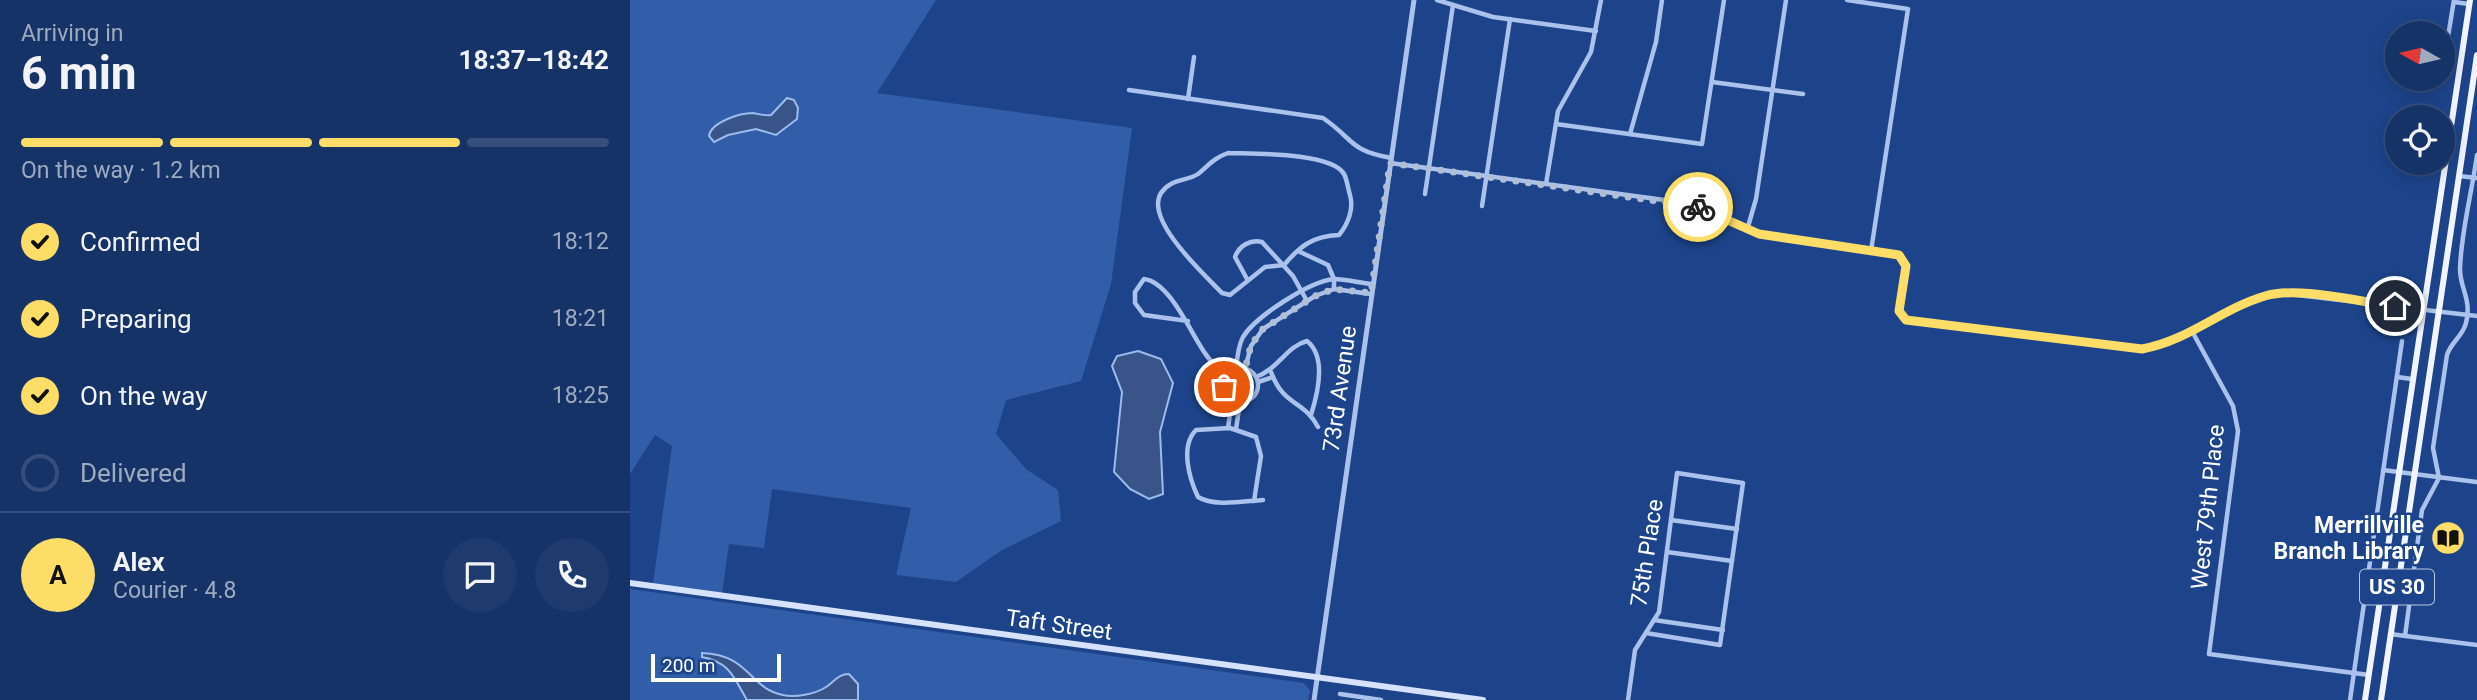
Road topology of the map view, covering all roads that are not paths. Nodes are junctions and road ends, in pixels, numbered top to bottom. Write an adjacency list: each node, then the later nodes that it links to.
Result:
1 (1413, 0): 25 (street, 73rd Avenue)
2 (1437, 0): 10 (street)
3 (1601, 0): 13 (street)
4 (1662, 0): 23 (street)
5 (1724, 0): 16 (street)
6 (1786, 0): 18 (street)
7 (1847, 0): 35 (street)
8 (2454, 1): 9 (street); 12 (street)
9 (2469, 2): 44 (main road, US 30)
10 (1453, 5): 11 (street); 26 (street)
11 (1510, 19): 13 (street); 27 (street)
12 (2451, 21)
13 (1596, 31): 22 (street)
14 (2477, 55): 20 (main road, US 30)
15 (1194, 57): 21 (street)
16 (1712, 82): 18 (street); 23 (street)
17 (1129, 90): 21 (street)
18 (1772, 90): 19 (street); 33 (street)
19 (1802, 94)
20 (2474, 94): 28 (main road, US 30)
21 (1188, 99): 25 (street)
22 (1556, 124): 23 (street); 30 (street)
23 (1630, 134)
24 (2477, 155): 29 (street)
25 (1391, 161): 26 (street); 39 (street, 73rd Avenue)
26 (1429, 169): 27 (street); 31 (street)
27 (1486, 176): 30 (street); 32 (street)
28 (2459, 176): 29 (street); 45 (main road, US 30)
29 (2475, 178): 46 (street)
30 (1546, 184): 33 (street)
31 (1425, 194)
32 (1482, 206)
33 (1747, 230): 35 (street)
34 (1298, 251): 36 (street); 37 (street); 38 (street)
35 (1871, 251): 49 (street)
36 (1284, 265): 37 (street); 37 (street); 41 (street)
37 (1247, 279)
38 (1334, 279): 39 (street); 40 (street); 41 (street)
39 (1372, 284): 42 (street, 73rd Avenue)
40 (1334, 289): 42 (street); 43 (street)
41 (1302, 292): 43 (street); 51 (street)
42 (1371, 293): 84 (street, 73rd Avenue)
43 (1307, 301): 52 (street)
44 (2423, 310): 45 (street); 49 (street); 57 (main road, US 30)
45 (2439, 311): 46 (street); 66 (main road, US 30)
46 (2467, 315): 47 (street); 67 (street)
47 (2477, 316)
48 (1188, 321): 48 (street); 53 (street)
49 (2193, 333): 82 (street, West 79th Place)
50 (2403, 341): 55 (street)
51 (1236, 369): 52 (street); 53 (street)
52 (1245, 369): 56 (street)
53 (1228, 374): 58 (street)
54 (1272, 374): 56 (street); 60 (street); 60 (street)
55 (2397, 377): 57 (street); 64 (street)
56 (1257, 379): 59 (street)
57 (2412, 379): 65 (main road, US 30)
58 (1233, 400): 59 (street); 62 (street)
59 (1240, 402): 63 (street)
60 (1311, 415): 61 (street)
61 (1318, 427)
62 (1228, 428): 63 (street); 70 (street)
63 (1236, 429): 70 (street)
64 (2383, 470): 65 (street); 82 (street)
65 (2398, 472): 66 (street); 83 (main road, US 30)
66 (2414, 474): 67 (street); 79 (main road, US 30)
67 (2439, 478): 68 (street); 80 (street)
68 (2477, 482)
69 (1263, 500): 70 (street)
70 (1254, 501)
71 (1671, 520): 72 (street); 72 (street, 75th Place); 73 (street, 75th Place)
72 (1737, 529): 74 (street)
73 (1667, 552): 74 (street); 76 (street, 75th Place)
74 (1732, 561): 77 (street)
75 (630, 583): 84 (main road, Taft Street)
76 (1654, 620): 77 (street); 78 (street, 75th Place)
77 (1723, 630): 78 (street)
78 (1646, 634): 92 (street, 75th Place)
79 (2390, 634): 80 (street); 95 (main road, US 30)
80 (2405, 636): 81 (street)
81 (2477, 645)
82 (2354, 674): 83 (street); 93 (street)
83 (2369, 676): 94 (main road, US 30)
84 (1317, 679): 85 (main road, Taft Street); 89 (street, 73rd Avenue)
85 (1367, 685): 87 (street); 88 (main road, Taft Street)
86 (1340, 694): 87 (street)
87 (1365, 698): 90 (street)
88 (1451, 698): 91 (main road, Taft Street)
89 (1314, 700)
90 (1381, 700)
91 (1483, 700)
92 (1628, 700)
93 (2350, 700)
94 (2365, 700)
95 (2381, 700)

